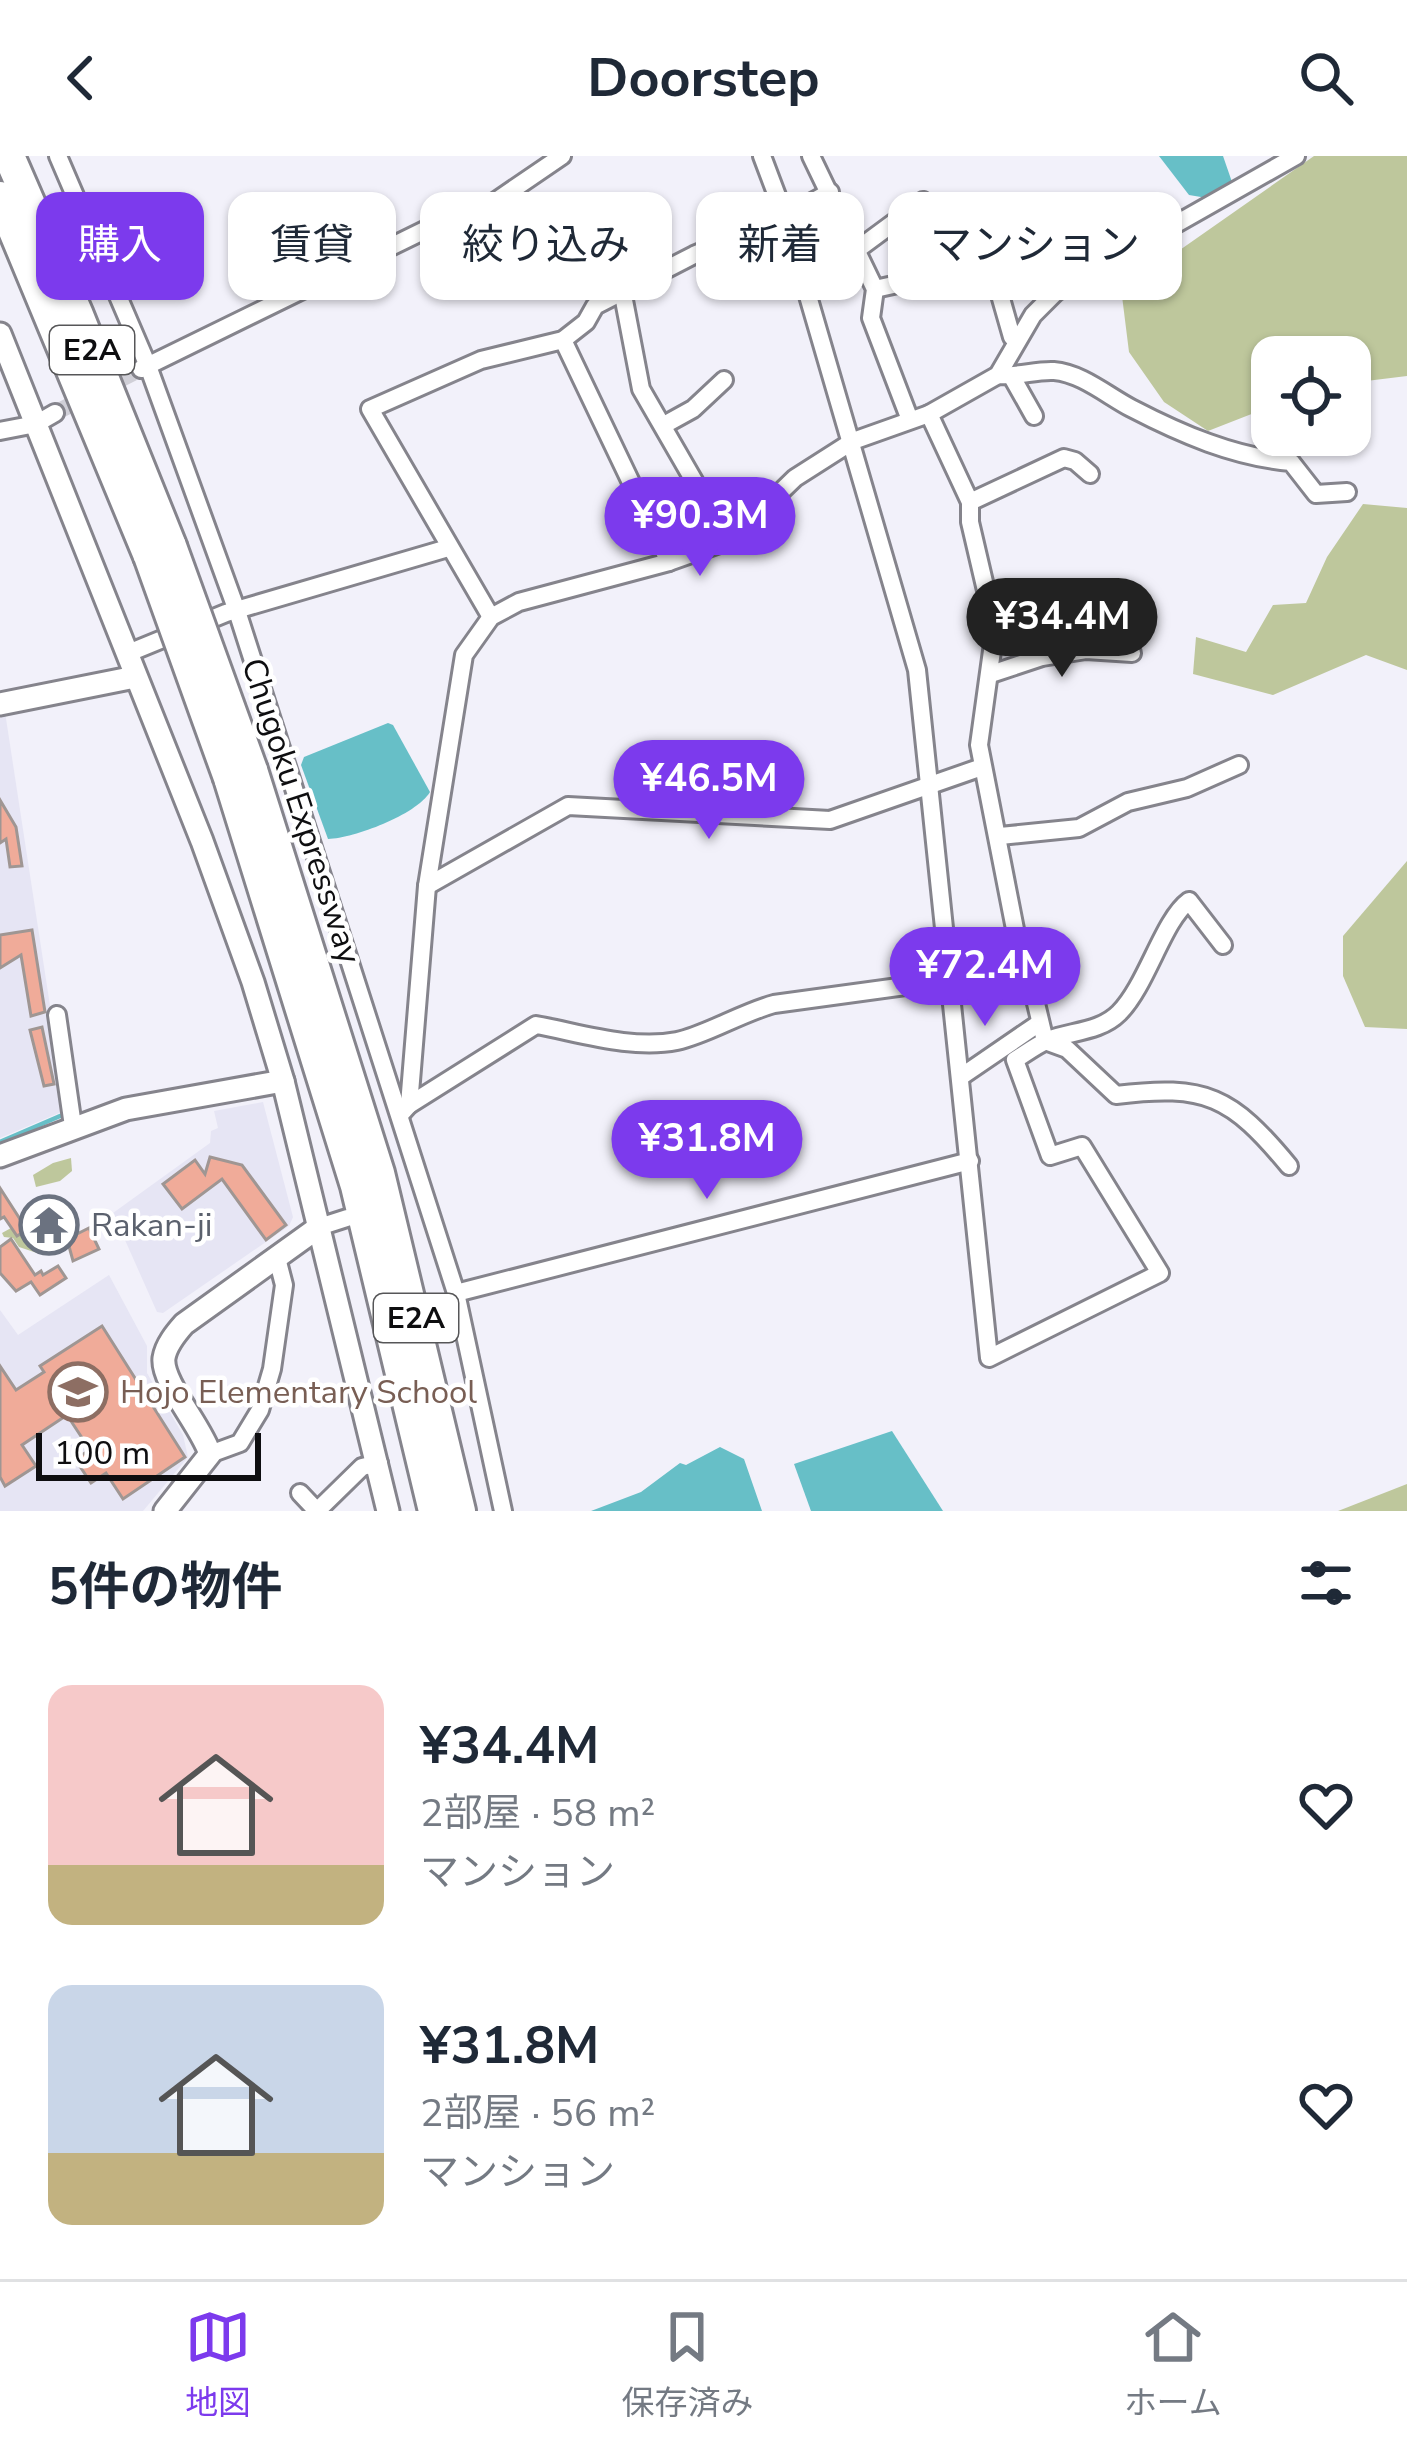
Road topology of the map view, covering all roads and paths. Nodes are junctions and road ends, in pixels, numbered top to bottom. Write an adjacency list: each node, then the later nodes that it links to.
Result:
1 (9, 156): 33 (highway, Chugoku Expressway / E2A)
2 (58, 156): 18 (street)
3 (562, 156): 18 (street)
4 (762, 156): 7 (street)
5 (811, 156): 8 (street)
6 (1297, 156): 17 (street)
7 (773, 192)
8 (830, 192)
9 (0, 197): 33 (highway, Chugoku Expressway / E2A)
10 (864, 263): 11 (street)
11 (875, 289): 17 (street); 24 (street)
12 (610, 300): 16 (street)
13 (624, 300): 25 (street)
14 (810, 300): 27 (street)
15 (0, 334): 23 (street)
16 (563, 340): 32 (street); 34 (street)
17 (1017, 341): 19 (street)
18 (144, 368): 35 (street)
19 (1005, 376): 21 (street); 22 (street); 29 (street)
20 (724, 380): 25 (street)
21 (929, 414): 24 (street); 30 (street)
22 (1034, 416)
23 (45, 418): 26 (street); 39 (street)
24 (910, 421): 27 (street)
25 (664, 425): 31 (street)
26 (0, 431)
27 (853, 441): 31 (street); 46 (street)
28 (1090, 474): 30 (street)
29 (1347, 492)
30 (970, 502): 41 (street)
31 (723, 543): 34 (street)
32 (448, 548): 35 (street); 36 (street)
33 (160, 551): 58 (highway, Chugoku Expressway / E2A, bridge)
34 (669, 562): 36 (street)
35 (237, 610): 39 (street); 56 (street)
36 (491, 617): 48 (street)
37 (1112, 627): 38 (street)
38 (1086, 650): 40 (street); 41 (street)
39 (125, 653): 42 (street)
40 (1132, 653)
41 (991, 674): 45 (street)
42 (135, 677): 43 (street); 55 (street)
43 (0, 704)
44 (1239, 765): 47 (street)
45 (982, 766): 46 (street); 47 (street)
46 (931, 783): 48 (street); 51 (street)
47 (1000, 836): 50 (street)
48 (427, 886): 56 (street)
49 (1223, 945): 53 (street)
50 (1023, 970): 51 (street); 53 (street)
51 (952, 982): 54 (street); 56 (street)
52 (57, 1015): 57 (street)
53 (1042, 1033): 54 (street); 60 (street); 61 (street)
54 (962, 1076): 60 (street)
55 (283, 1081): 57 (street); 65 (street)
56 (405, 1110): 62 (street)
57 (73, 1126): 59 (street)
58 (352, 1129): 73 (highway, Chugoku Expressway / E2A); 74 (highway, Chugoku Expressway / E2A)
59 (0, 1156)
60 (970, 1161): 67 (street)
61 (1289, 1166)
62 (426, 1195): 63 (street); 67 (street)
63 (404, 1202)
64 (347, 1218): 65 (street)
65 (319, 1227): 66 (street); 69 (street)
66 (277, 1258): 68 (street); 68 (street)
67 (456, 1293): 75 (street)
68 (210, 1454): 71 (street)
69 (379, 1463): 70 (street); 72 (street)
70 (301, 1493)
71 (165, 1511)
72 (388, 1511)
73 (434, 1511)
74 (460, 1511)
75 (503, 1511)

